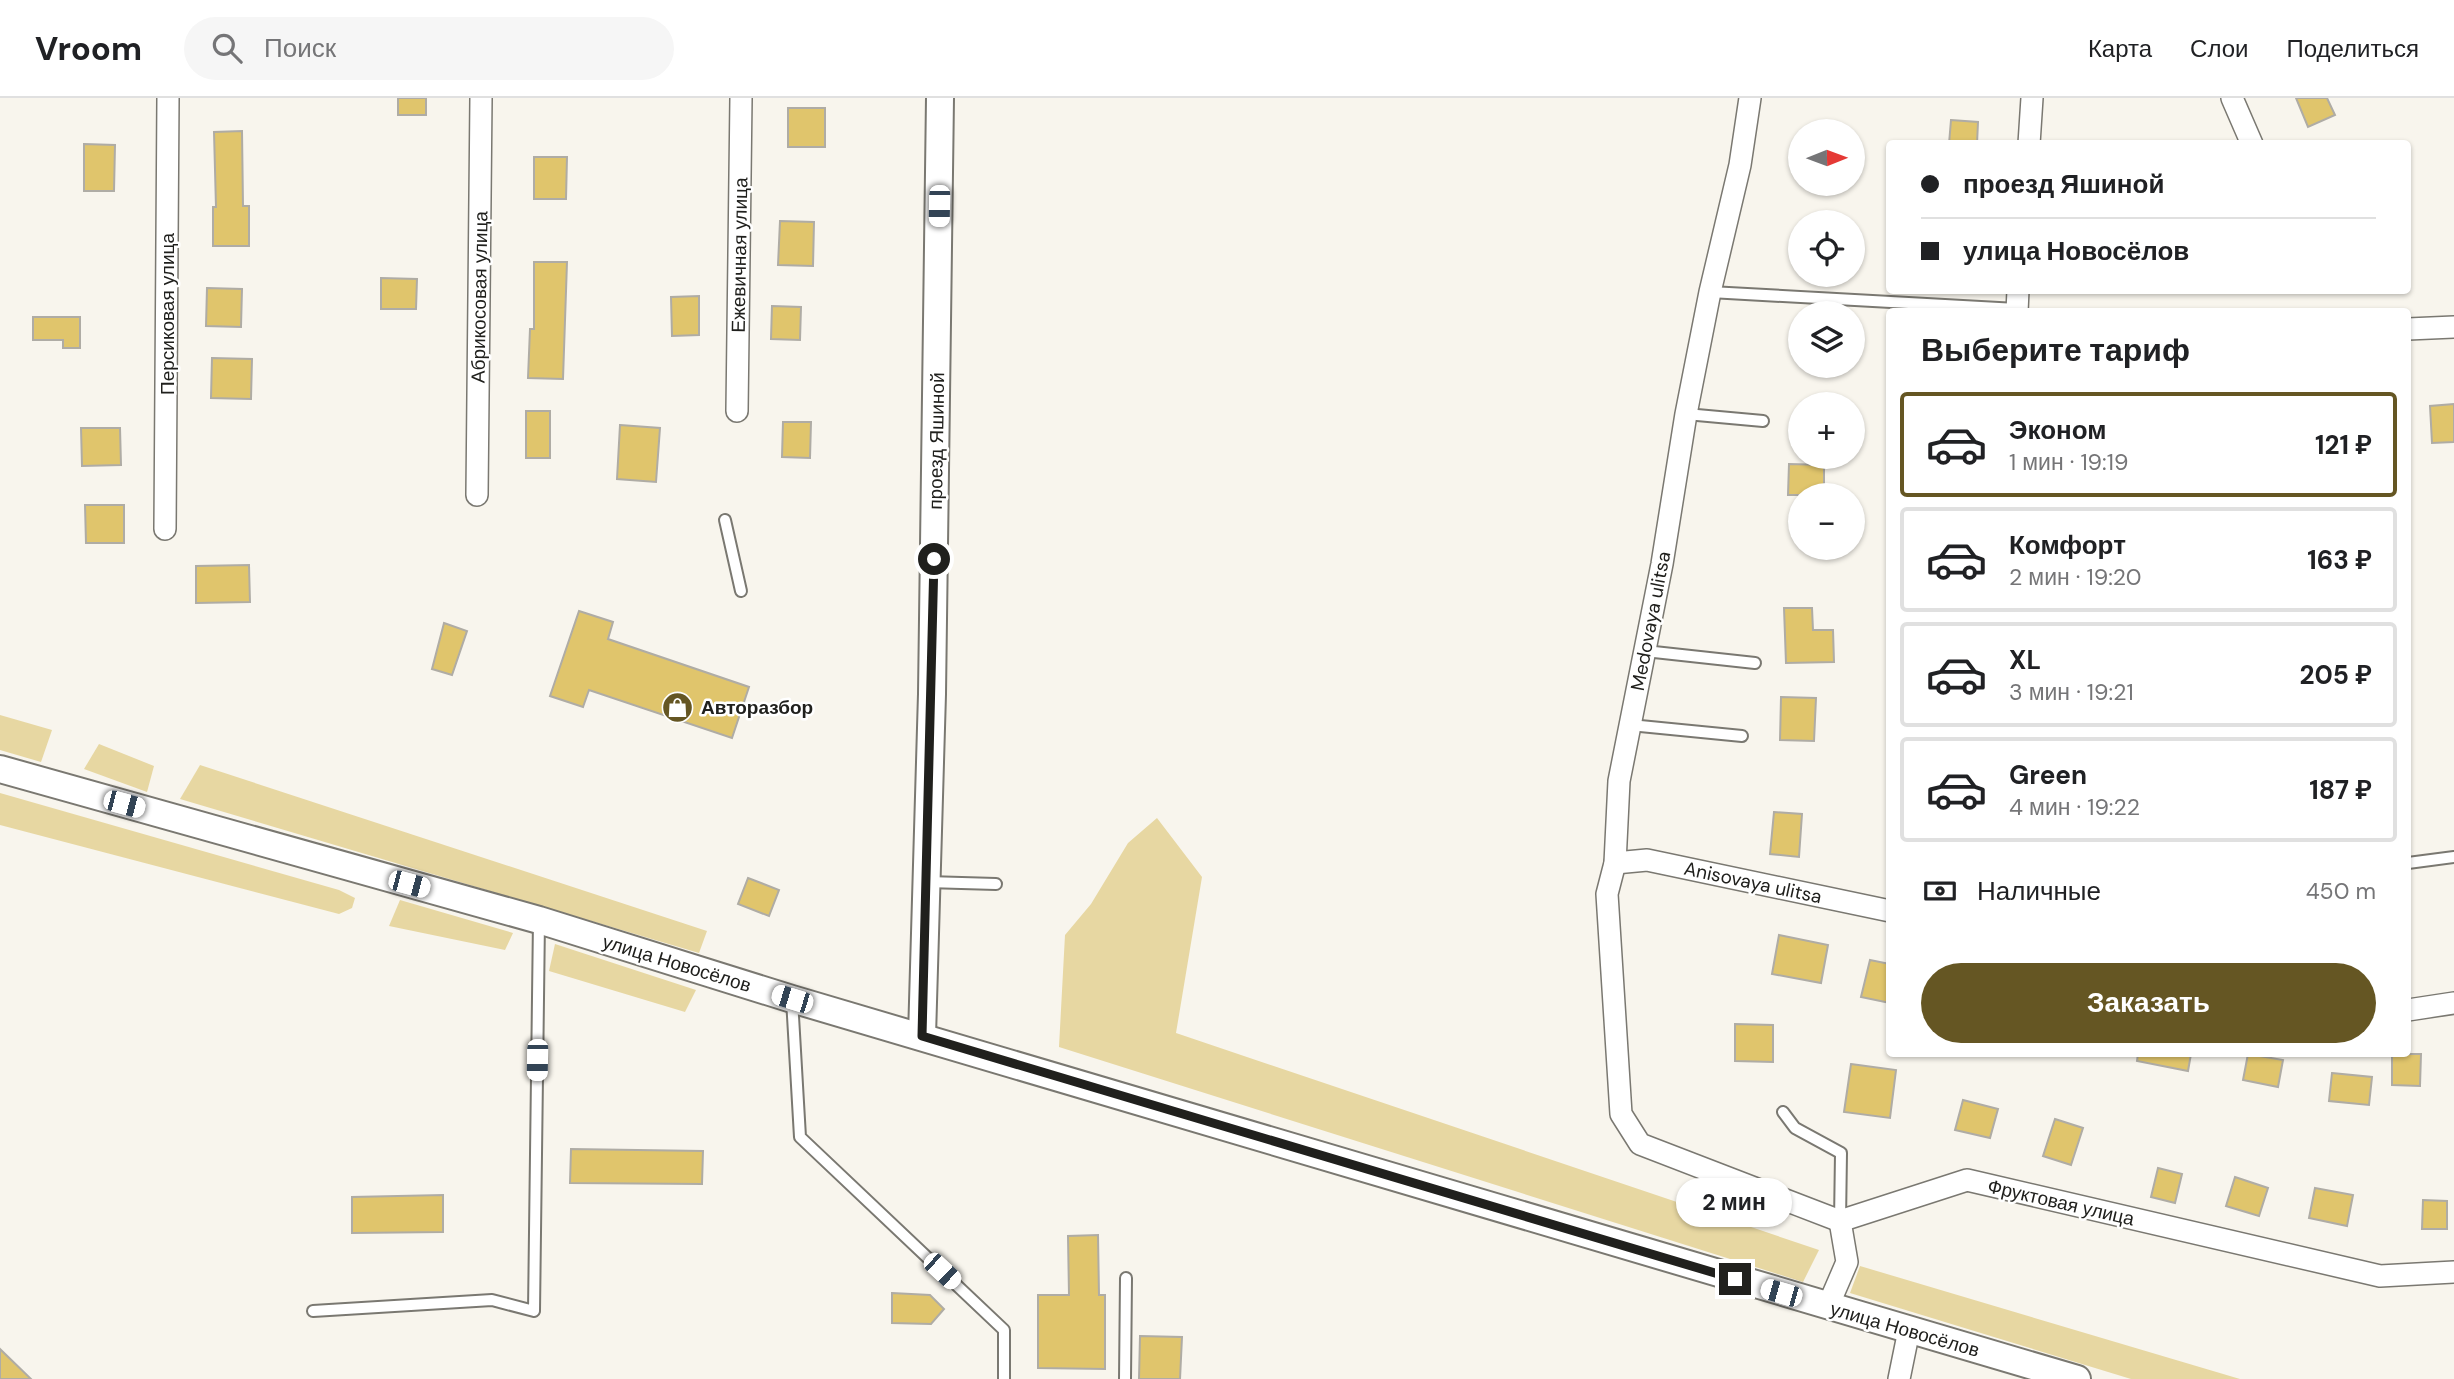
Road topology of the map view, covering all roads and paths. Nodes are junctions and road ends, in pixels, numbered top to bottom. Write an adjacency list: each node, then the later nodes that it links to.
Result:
1 (168, 98): 19 (street, Персиковая улица)
2 (481, 98): 17 (street, Абрикосовая улица)
3 (741, 98): 14 (street, Ежевичная улица)
4 (940, 98): 29 (street, проезд Яшиной)
5 (1750, 98): 10 (street, Medovaya ulitsa)
6 (2032, 98): 8 (street)
7 (2232, 98): 9 (street)
8 (2029, 140)
9 (2250, 140)
10 (1710, 292): 11 (lane); 15 (street, Medovaya ulitsa)
11 (2017, 304)
12 (2454, 327): 13 (street)
13 (2411, 329)
14 (737, 411)
15 (1686, 414): 16 (lane); 21 (street, Medovaya ulitsa)
16 (1763, 421)
17 (477, 495)
18 (725, 520): 20 (lane)
19 (165, 529)
20 (741, 591)
21 (1645, 652): 22 (lane); 23 (street, Medovaya ulitsa)
22 (1755, 663)
23 (1630, 725): 24 (lane); 27 (street, Medovaya ulitsa)
24 (1742, 736)
25 (0, 769): 32 (street, улица Новосёлов)
26 (2454, 857): 28 (lane)
27 (1615, 863): 31 (street, Anisovaya ulitsa); 38 (street, Medovaya ulitsa)
28 (2411, 863)
29 (927, 882): 30 (lane); 36 (street, проезд Яшиной)
30 (996, 884)
31 (1886, 910)
32 (539, 920): 33 (street, улица Новосёлов); 42 (lane)
33 (792, 999): 36 (street, улица Новосёлов); 44 (lane)
34 (2454, 1003): 35 (street)
35 (2411, 1010)
36 (922, 1036): 41 (street, улица Новосёлов)
37 (1783, 1112): 38 (lane)
38 (1840, 1221): 39 (street, Фруктовая улица); 41 (street)
39 (2454, 1272)
40 (1126, 1278): 45 (lane)
41 (1828, 1306): 43 (street, улица Новосёлов)
42 (313, 1311)
43 (1909, 1330): 46 (street); 47 (street, улица Новосёлов)
44 (1004, 1379)
45 (1125, 1379)
46 (1899, 1379)
47 (2077, 1379)

